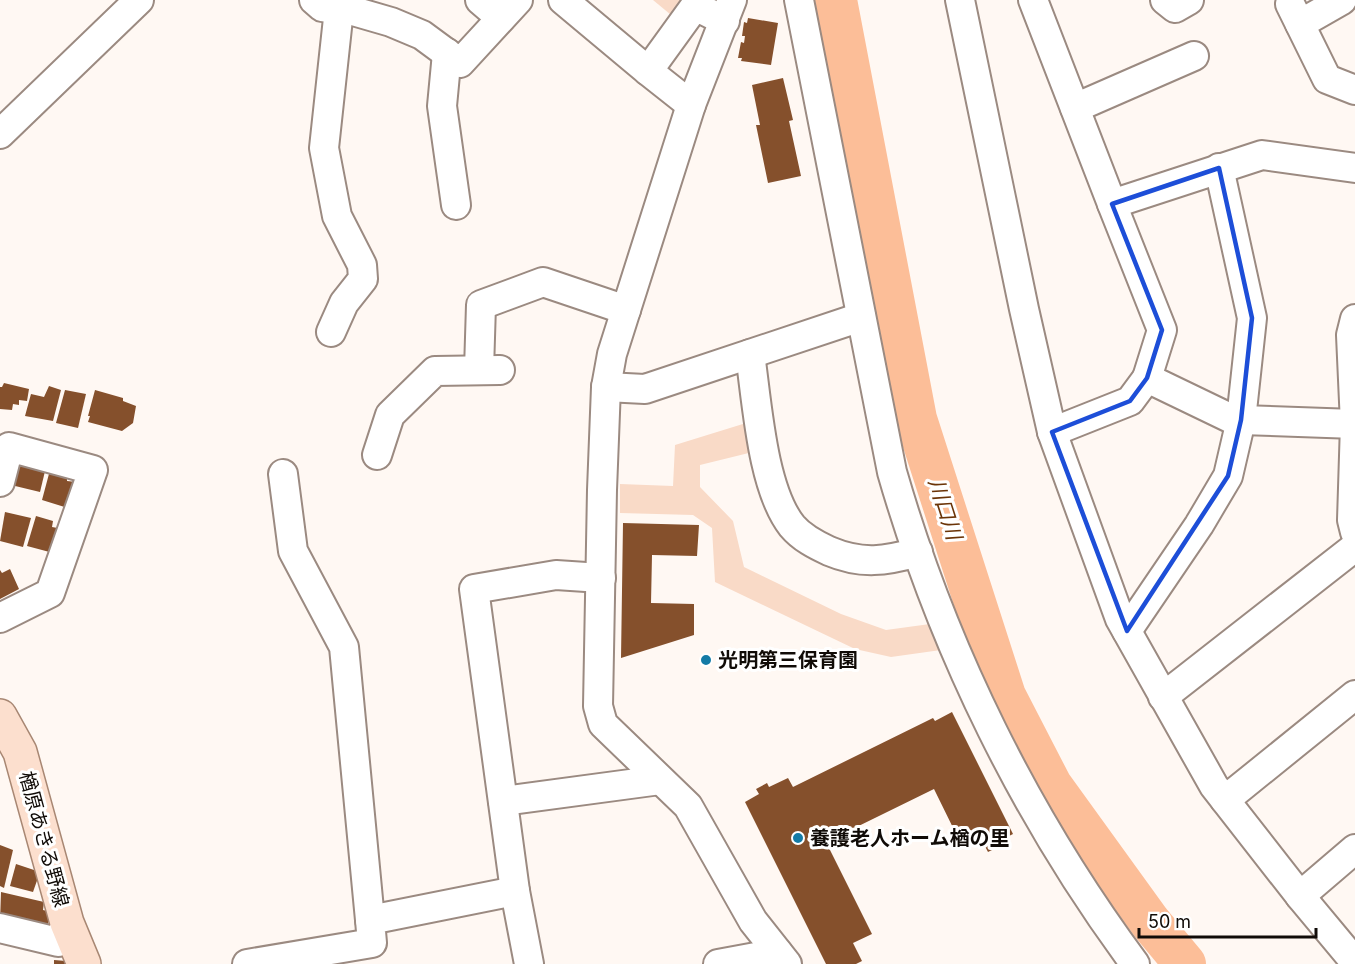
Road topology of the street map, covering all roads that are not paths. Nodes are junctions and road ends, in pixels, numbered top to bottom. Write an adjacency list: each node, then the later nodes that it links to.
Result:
1 (139, 0): 18 (street)
2 (563, 0): 14 (street)
3 (799, 0): 24 (street)
4 (960, 0): 32 (street)
5 (1033, 0): 17 (street)
6 (1165, 0): 7 (street)
7 (1189, 0)
8 (1342, 0): 15 (street)
9 (327, 5): 12 (street); 26 (street)
10 (500, 6): 12 (street)
11 (728, 11): 14 (street); 16 (street)
12 (447, 53): 22 (street)
13 (1194, 56): 17 (street)
14 (648, 71): 16 (street)
15 (1355, 90)
16 (692, 105): 23 (street)
17 (1076, 108): 21 (street)
18 (0, 134)
19 (1220, 168): 20 (street); 21 (street); 30 (street)
20 (1355, 168)
21 (1112, 204): 28 (street)
22 (456, 205)
23 (626, 310): 29 (street); 33 (street)
24 (861, 317): 27 (street); 38 (street)
25 (1355, 319): 31 (street)
26 (332, 332)
27 (750, 354): 29 (street); 38 (street)
28 (1148, 378): 30 (street); 32 (street)
29 (606, 387): 39 (street)
30 (1241, 420): 31 (street); 41 (street)
31 (1355, 424): 36 (street)
32 (1052, 432): 41 (street)
33 (377, 455)
34 (284, 474): 53 (street)
35 (0, 482): 40 (street)
36 (1355, 532)
37 (1355, 547): 43 (street)
38 (918, 552): 60 (street)
39 (601, 578): 45 (street); 47 (street)
40 (0, 618)
41 (1127, 631): 43 (street)
42 (1355, 695): 46 (street)
43 (1163, 697): 46 (street)
44 (0, 716): 52 (main road, 楢原あきる野線)
45 (660, 780): 47 (street); 54 (street)
46 (1225, 800): 50 (street)
47 (503, 801): 49 (street)
48 (1355, 849): 50 (street)
49 (514, 891): 53 (street); 58 (street)
50 (1300, 896): 55 (street)
51 (0, 928): 52 (street)
52 (58, 943): 56 (main road, 楢原あきる野線)
53 (372, 943): 57 (street)
54 (783, 958): 59 (street)
55 (1355, 962)
56 (84, 964)
57 (247, 964)
58 (529, 964)
59 (718, 964)
60 (1135, 964)

